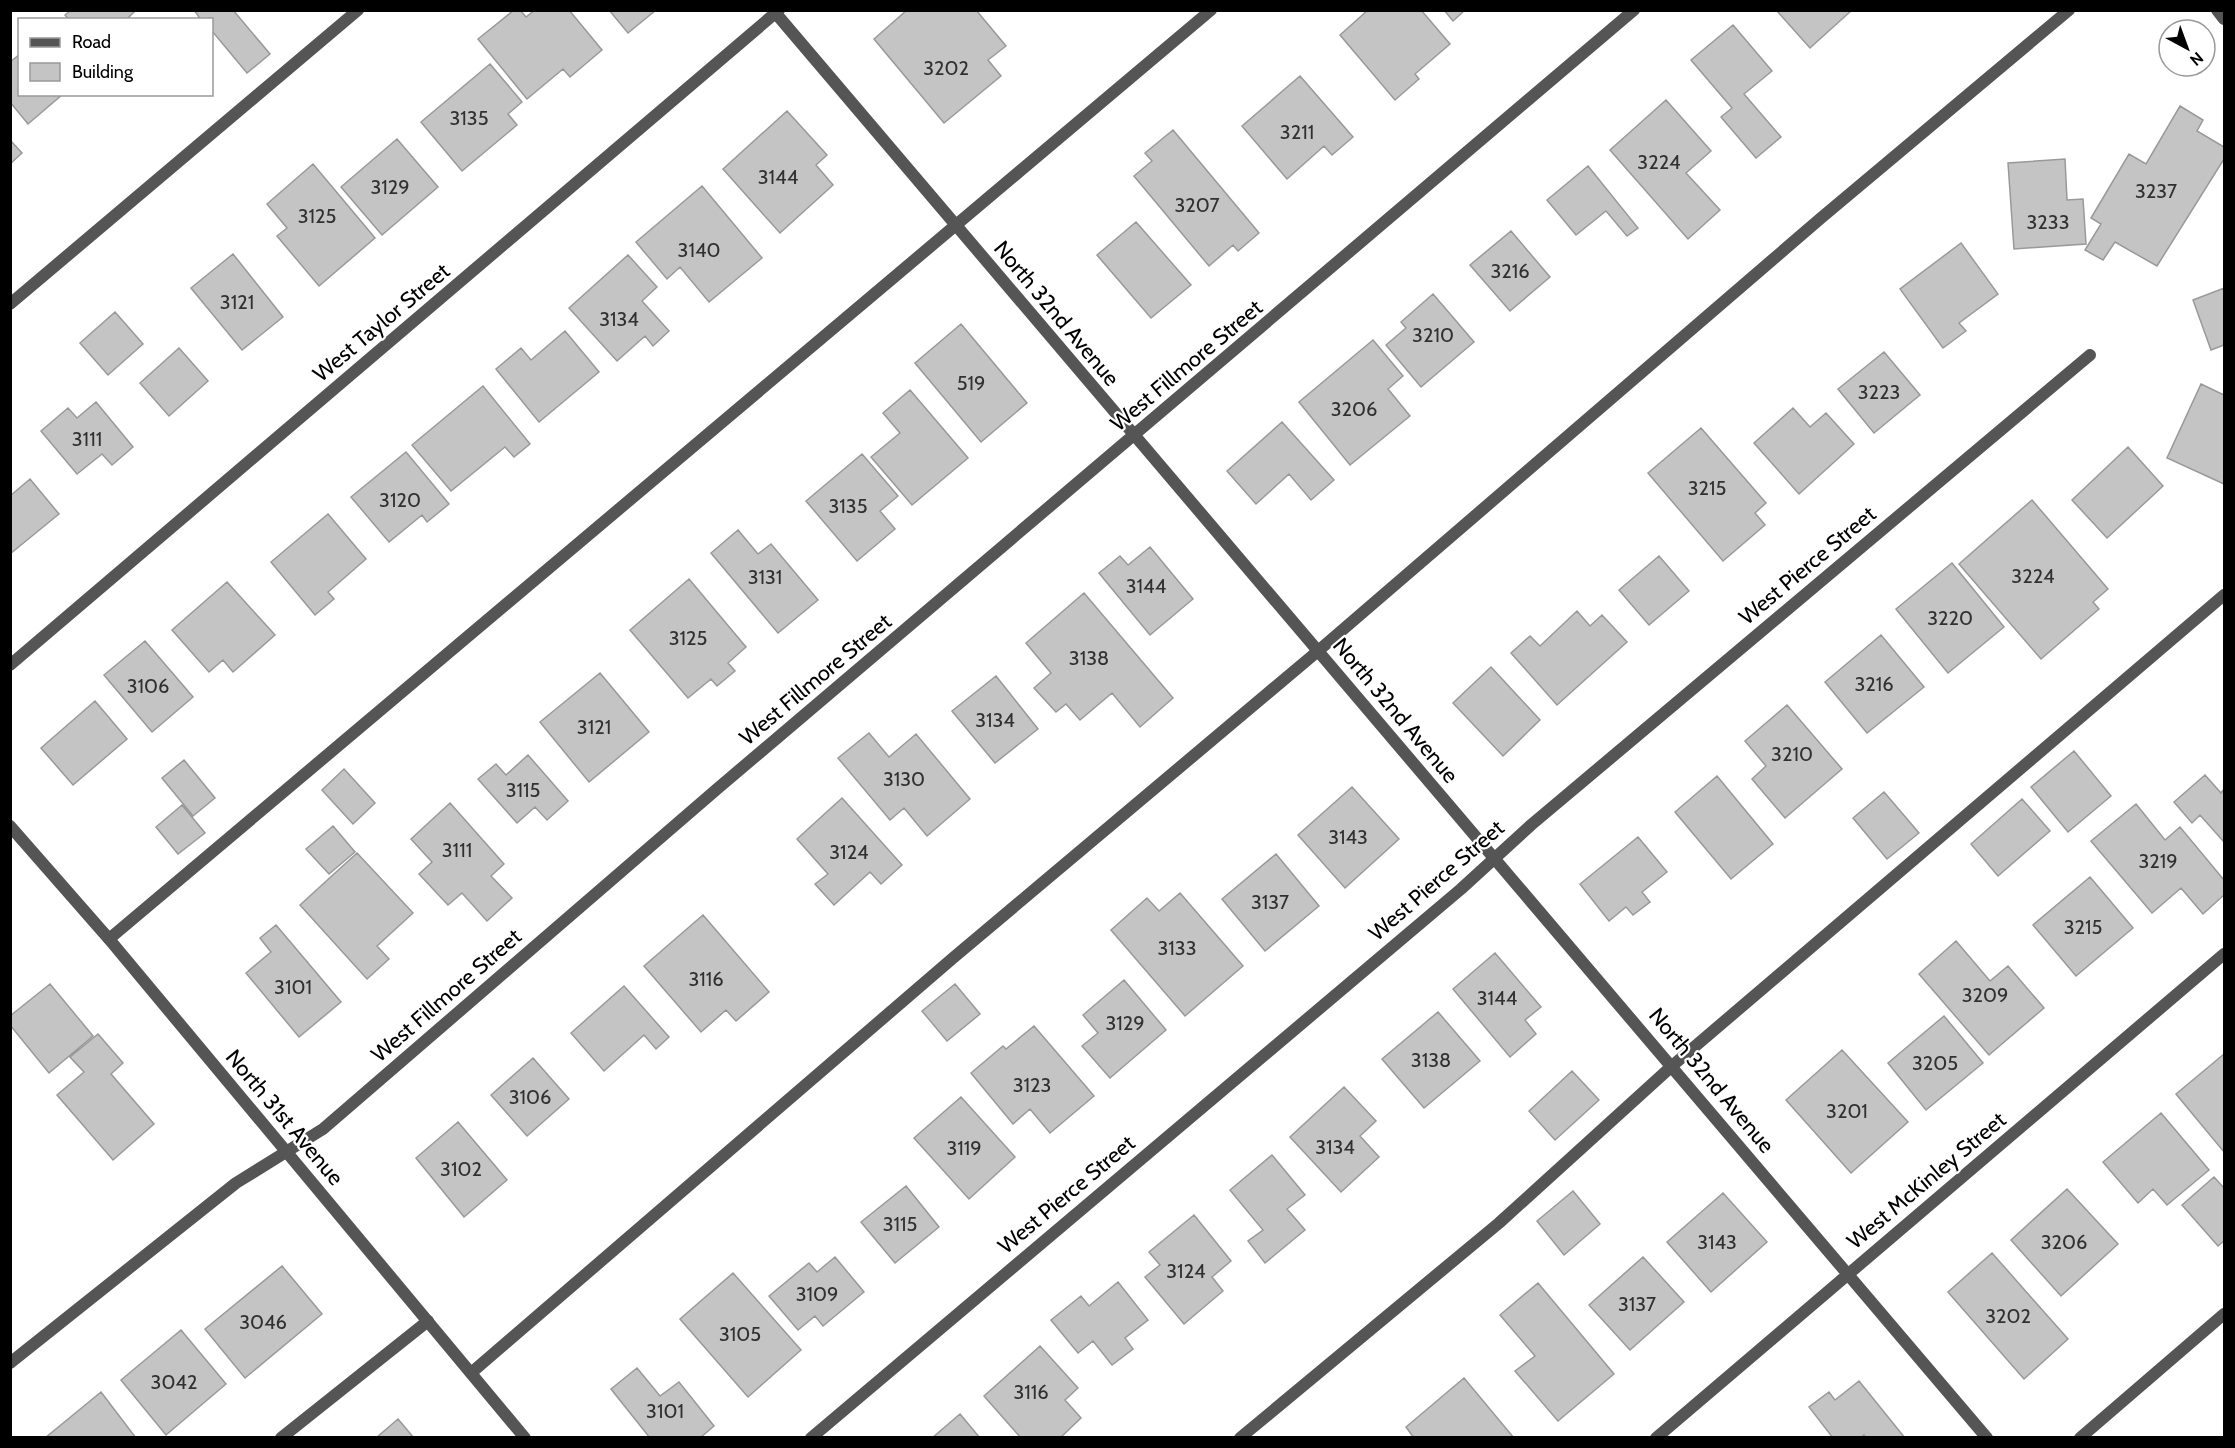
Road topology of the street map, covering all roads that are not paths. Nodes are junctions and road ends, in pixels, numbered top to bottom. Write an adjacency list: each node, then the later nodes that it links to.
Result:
1 (358, 10): 9 (street)
2 (1211, 10): 8 (street)
3 (1634, 10): 11 (street, West Fillmore Street)
4 (2069, 10): 13 (street)
5 (2217, 10): 7 (street)
6 (776, 12): 8 (street, North 32nd Avenue); 14 (street, West Taylor Street)
7 (2224, 19)
8 (957, 227): 11 (street, North 32nd Avenue); 17 (street)
9 (10, 304)
10 (2090, 355): 16 (street, West Pierce Street)
11 (1134, 436): 13 (street, North 32nd Avenue); 20 (street, West Fillmore Street)
12 (2224, 595): 19 (street)
13 (1318, 651): 16 (street, North 32nd Avenue); 25 (street)
14 (10, 665)
15 (10, 826): 17 (street, North 31st Avenue)
16 (1494, 858): 19 (street, North 32nd Avenue); 28 (street, West Pierce Street)
17 (109, 939): 20 (street, North 31st Avenue)
18 (2224, 954): 21 (street, West McKinley Street)
19 (1672, 1066): 21 (street, North 32nd Avenue); 29 (street)
20 (286, 1151): 23 (street, North 31st Avenue); 24 (street, West Fillmore Street)
21 (1849, 1273): 30 (street, West McKinley Street); 31 (street, North 32nd Avenue)
22 (2224, 1314): 32 (street)
23 (428, 1321): 25 (street, North 31st Avenue); 26 (street)
24 (10, 1363)
25 (471, 1373): 27 (street, North 31st Avenue)
26 (281, 1437)
27 (525, 1437)
28 (811, 1437)
29 (1240, 1437)
30 (1656, 1437)
31 (1987, 1437)
32 (2080, 1437)

